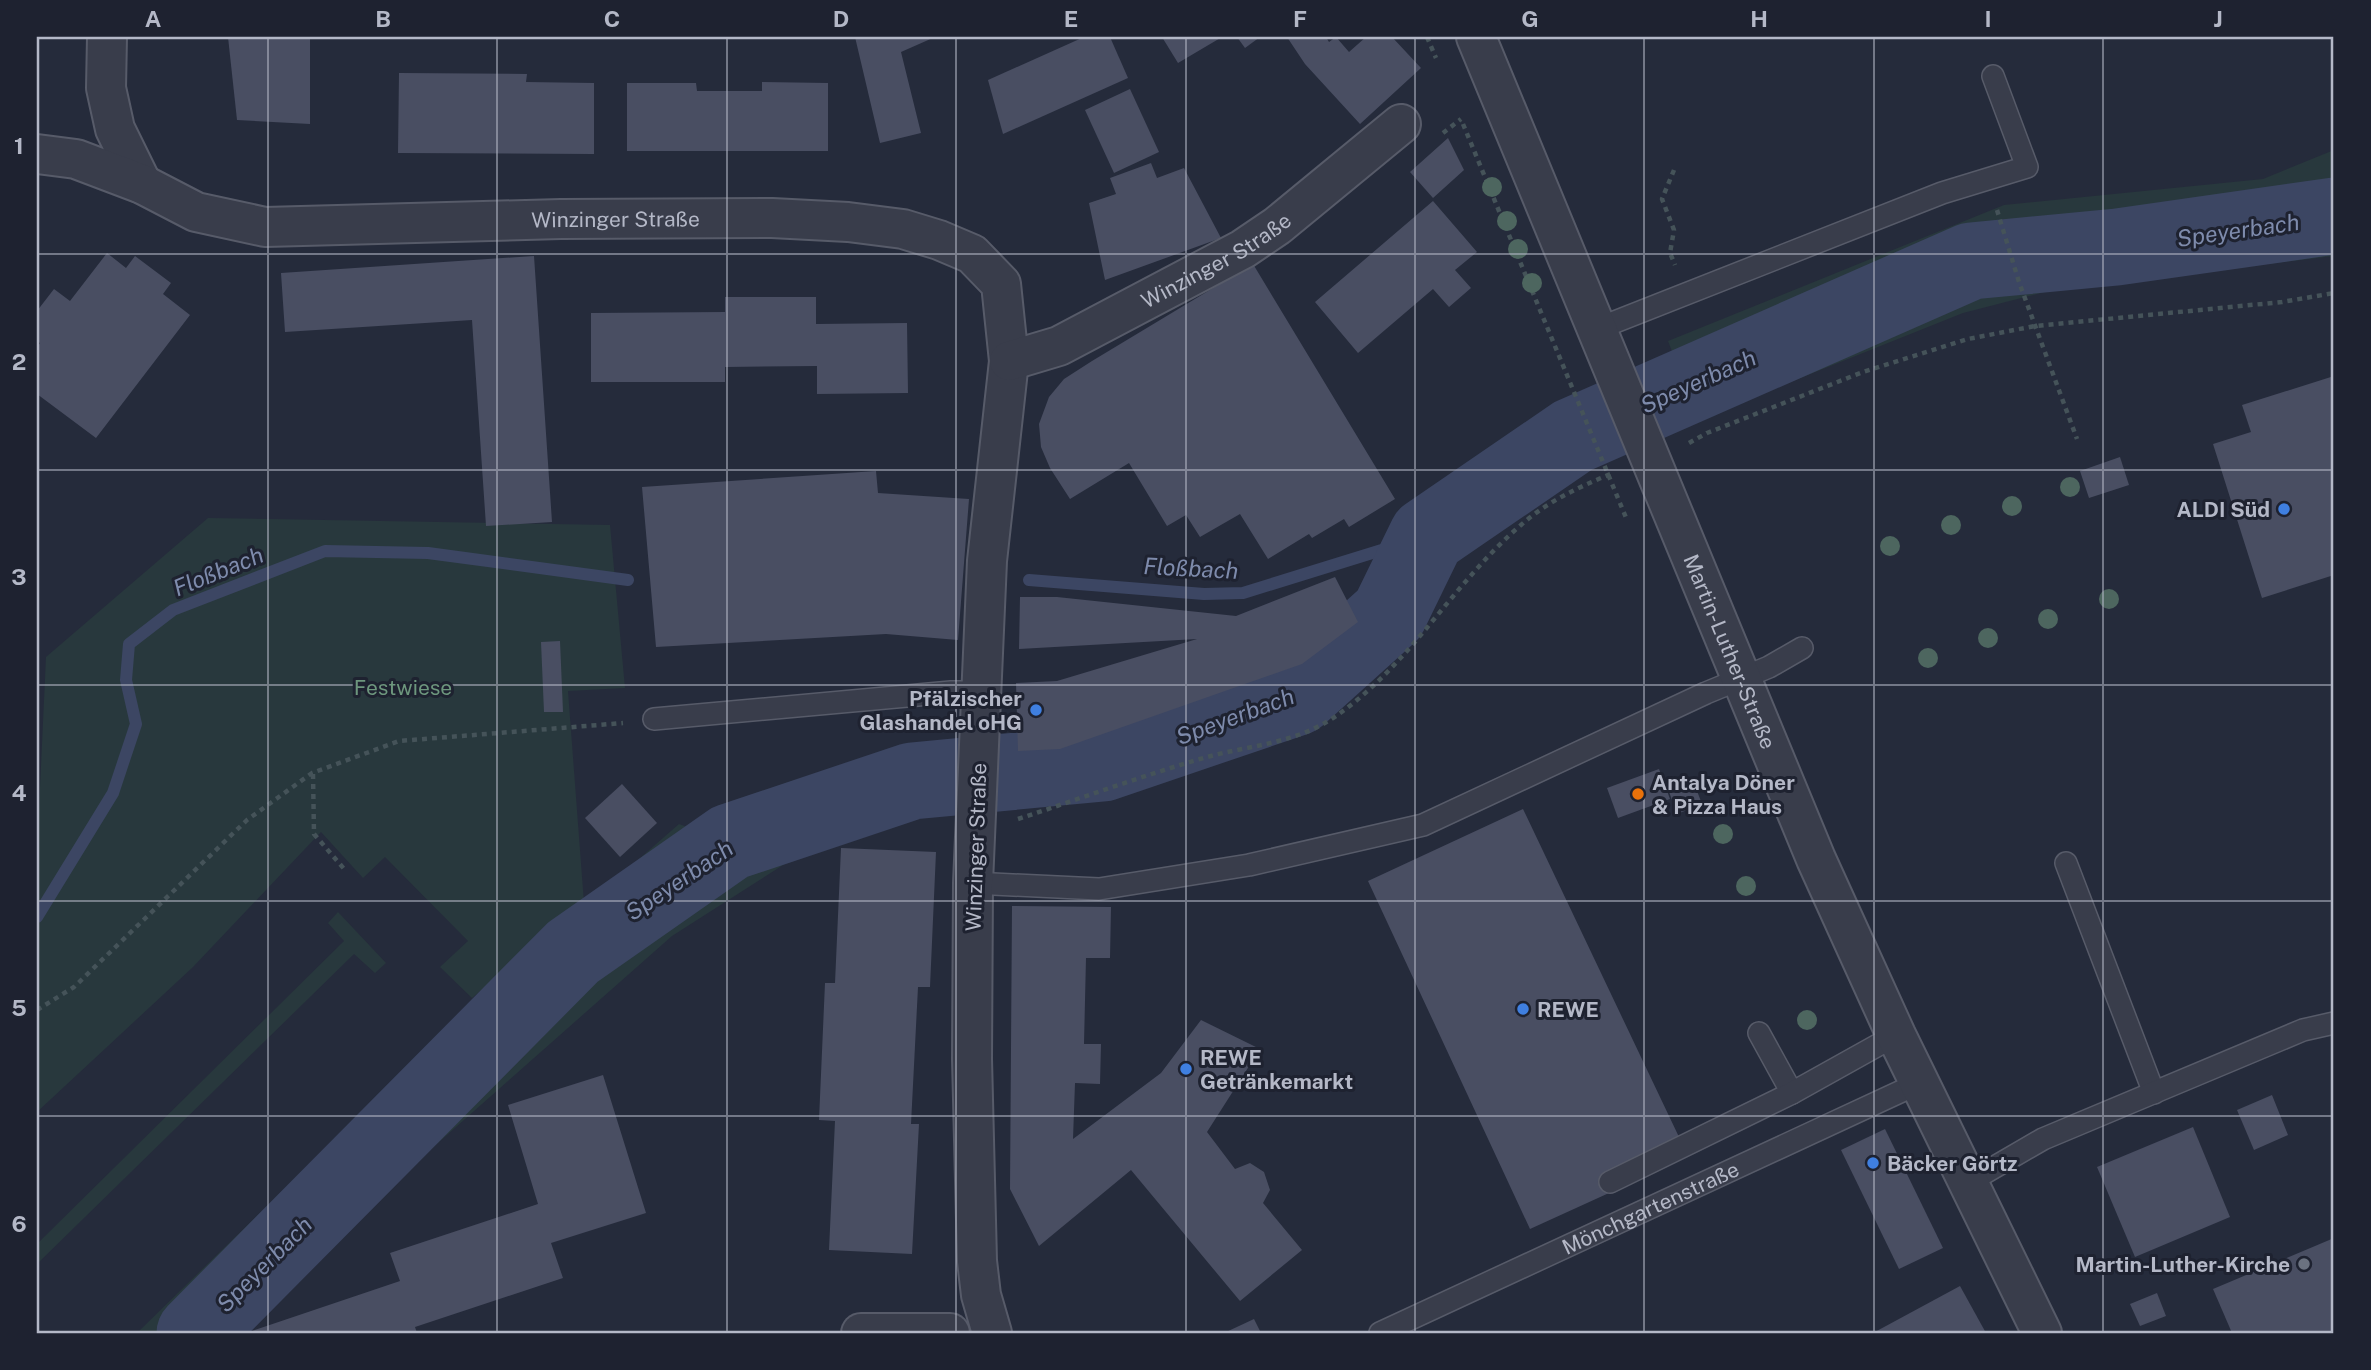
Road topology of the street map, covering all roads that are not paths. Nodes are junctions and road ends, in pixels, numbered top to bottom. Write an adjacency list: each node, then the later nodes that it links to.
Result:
1 (107, 37): 6 (street)
2 (1476, 37): 7 (street, Martin-Luther-Straße)
3 (1993, 76): 7 (lane)
4 (1418, 131): 8 (street, Winzinger Straße)
5 (37, 154): 6 (street, Winzinger Straße)
6 (142, 184): 8 (street, Winzinger Straße)
7 (1597, 329): 10 (street, Martin-Luther-Straße)
8 (1009, 361): 11 (street, Winzinger Straße)
9 (1802, 648): 10 (lane)
10 (1740, 679): 14 (lane); 17 (street, Martin-Luther-Straße)
11 (982, 692): 12 (lane); 14 (street, Winzinger Straße)
12 (654, 719)
13 (2066, 863): 20 (lane)
14 (973, 883): 25 (street, Winzinger Straße)
15 (2334, 1023): 20 (lane)
16 (1759, 1033): 19 (lane)
17 (1896, 1035): 18 (street, Martin-Luther-Straße); 19 (lane)
18 (1919, 1083): 22 (street, Martin-Luther-Straße); 26 (lane, Mönchgartenstraße)
19 (1791, 1093): 21 (lane)
20 (2154, 1093): 22 (lane)
21 (1611, 1182)
22 (1969, 1182): 27 (street, Martin-Luther-Straße)
23 (861, 1333): 24 (street)
24 (950, 1333)
25 (992, 1333)
26 (1380, 1333)
27 (2042, 1333)

